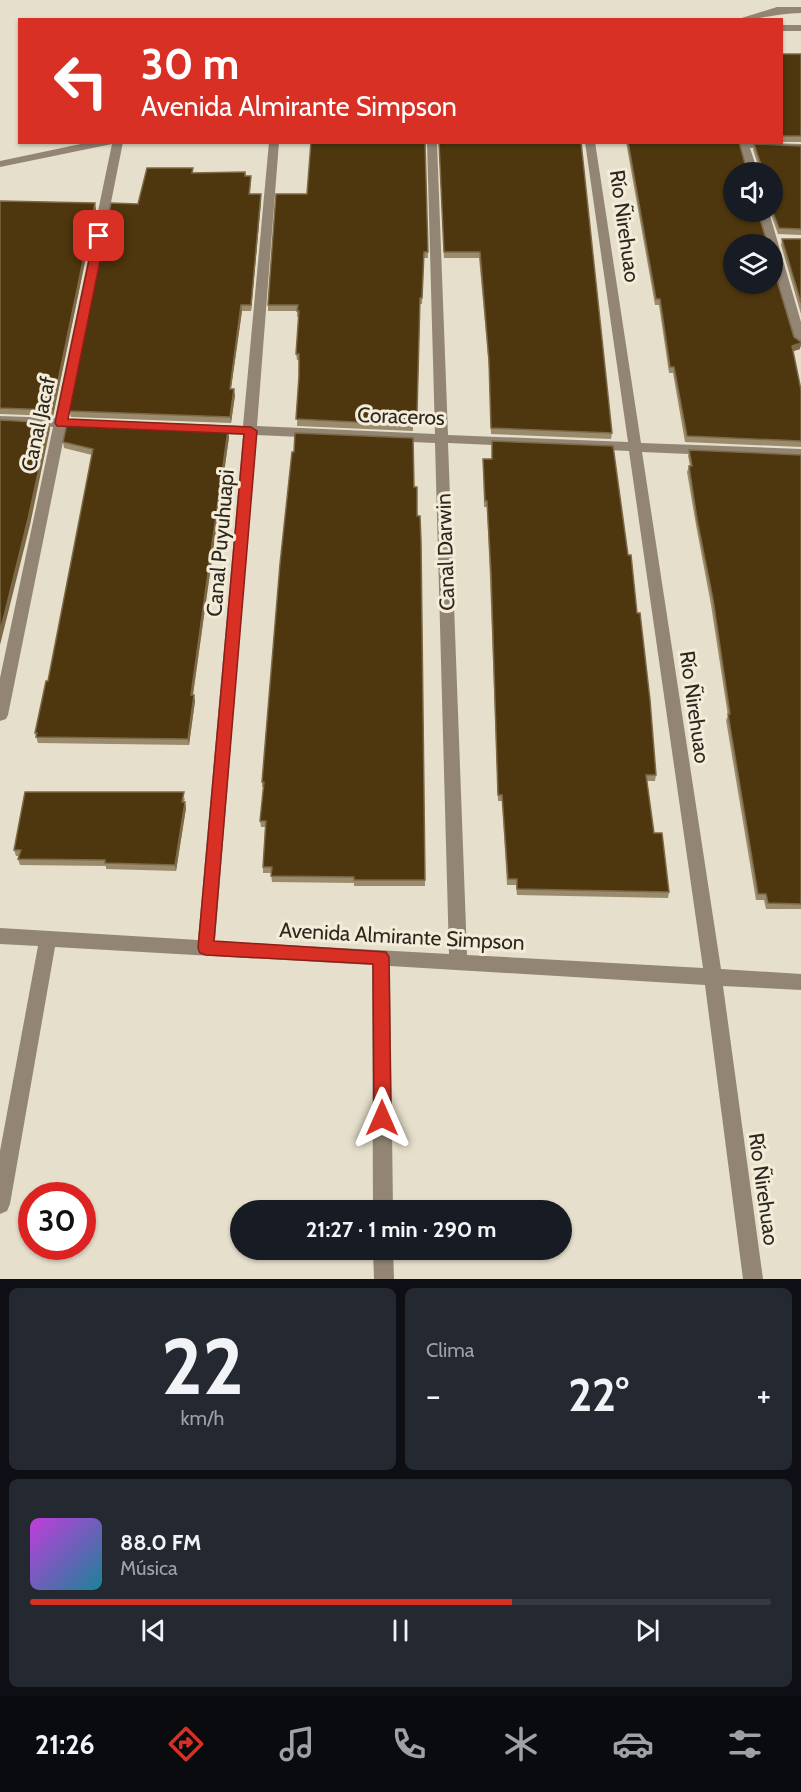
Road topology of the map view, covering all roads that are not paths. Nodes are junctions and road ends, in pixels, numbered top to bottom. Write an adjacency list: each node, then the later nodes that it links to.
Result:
1 (776, 5): 2 (street); 3 (street)
2 (801, 8)
3 (745, 18)
4 (783, 28): 5 (street)
5 (801, 28)
6 (99, 144): 14 (street)
7 (118, 144): 18 (street, Canal Jacaf)
8 (274, 144): 19 (street, Canal Puyuhuapi)
9 (432, 144): 20 (street, Canal Darwin)
10 (590, 144): 21 (street, Río Ñirehuao)
11 (743, 144): 12 (street); 13 (street)
12 (801, 147)
13 (749, 162)
14 (0, 164)
15 (768, 222): 16 (street)
16 (800, 338)
17 (0, 420): 18 (street, Coraceros)
18 (61, 423): 19 (street, Coraceros); 23 (street, Canal Jacaf)
19 (251, 431): 20 (street, Coraceros); 26 (street, Canal Puyuhuapi)
20 (441, 439): 21 (street, Coraceros); 28 (street, Canal Darwin)
21 (634, 447): 22 (street, Coraceros); 29 (street, Río Ñirehuao)
22 (801, 454)
23 (0, 715)
24 (0, 936): 25 (street, Avenida Almirante Simpson)
25 (48, 939): 26 (street, Avenida Almirante Simpson); 32 (street)
26 (206, 948): 27 (street, Avenida Almirante Simpson)
27 (381, 957): 28 (street, Avenida Almirante Simpson); 31 (street)
28 (458, 962): 29 (street, Avenida Almirante Simpson)
29 (713, 976): 30 (street, Avenida Almirante Simpson); 35 (street, Río Ñirehuao)
30 (801, 981)
31 (383, 1200)
32 (0, 1204)
33 (383, 1260): 34 (street)
34 (384, 1279)
35 (753, 1279)

